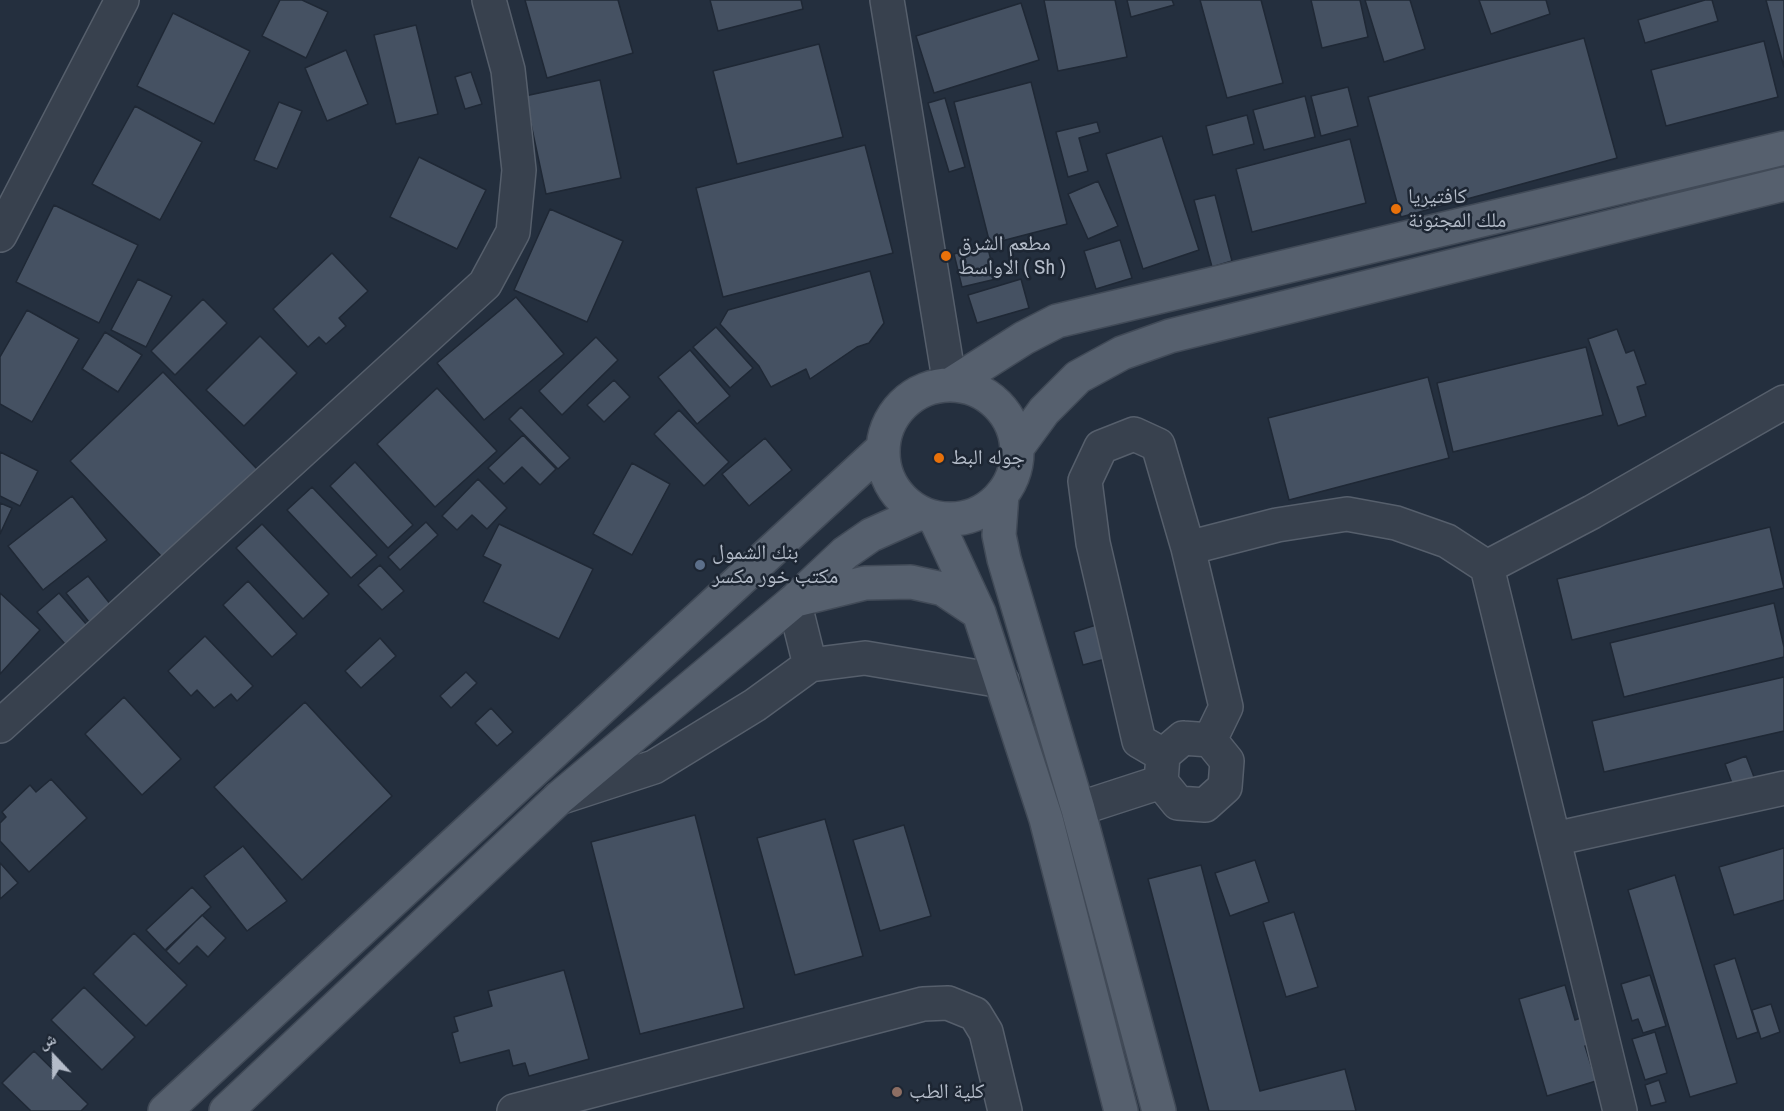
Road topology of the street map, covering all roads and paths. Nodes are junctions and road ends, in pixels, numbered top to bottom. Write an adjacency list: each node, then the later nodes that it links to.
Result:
1 (122, 0): 6 (street)
2 (489, 0): 19 (street)
3 (896, 2): 7 (street)
4 (1784, 148): 7 (main road)
5 (1784, 184): 10 (main road)
6 (0, 235)
7 (950, 385): 9 (main road); 10 (main road)
8 (1784, 402): 14 (street)
9 (883, 448): 12 (main road); 26 (main road)
10 (1017, 448): 11 (main road)
11 (1002, 494): 12 (main road); 24 (main road)
12 (928, 515): 15 (main road); 16 (main road)
13 (1188, 548): 14 (street); 20 (street); 21 (street)
14 (1487, 567): 25 (street)
15 (794, 601): 16 (main road); 17 (street); 23 (main road)
16 (980, 613): 18 (main road)
17 (810, 665): 18 (street); 23 (street)
18 (1002, 681): 30 (main road)
19 (0, 726)
20 (1210, 740): 21 (street); 21 (street)
21 (1162, 769): 24 (street)
22 (1784, 788): 25 (street)
23 (559, 798): 27 (main road)
24 (1078, 809): 31 (main road)
25 (1554, 839): 32 (street)
26 (165, 1111)
27 (226, 1111)
28 (514, 1111): 29 (street)
29 (1005, 1111)
30 (1121, 1111)
31 (1159, 1111)
32 (1620, 1111)

